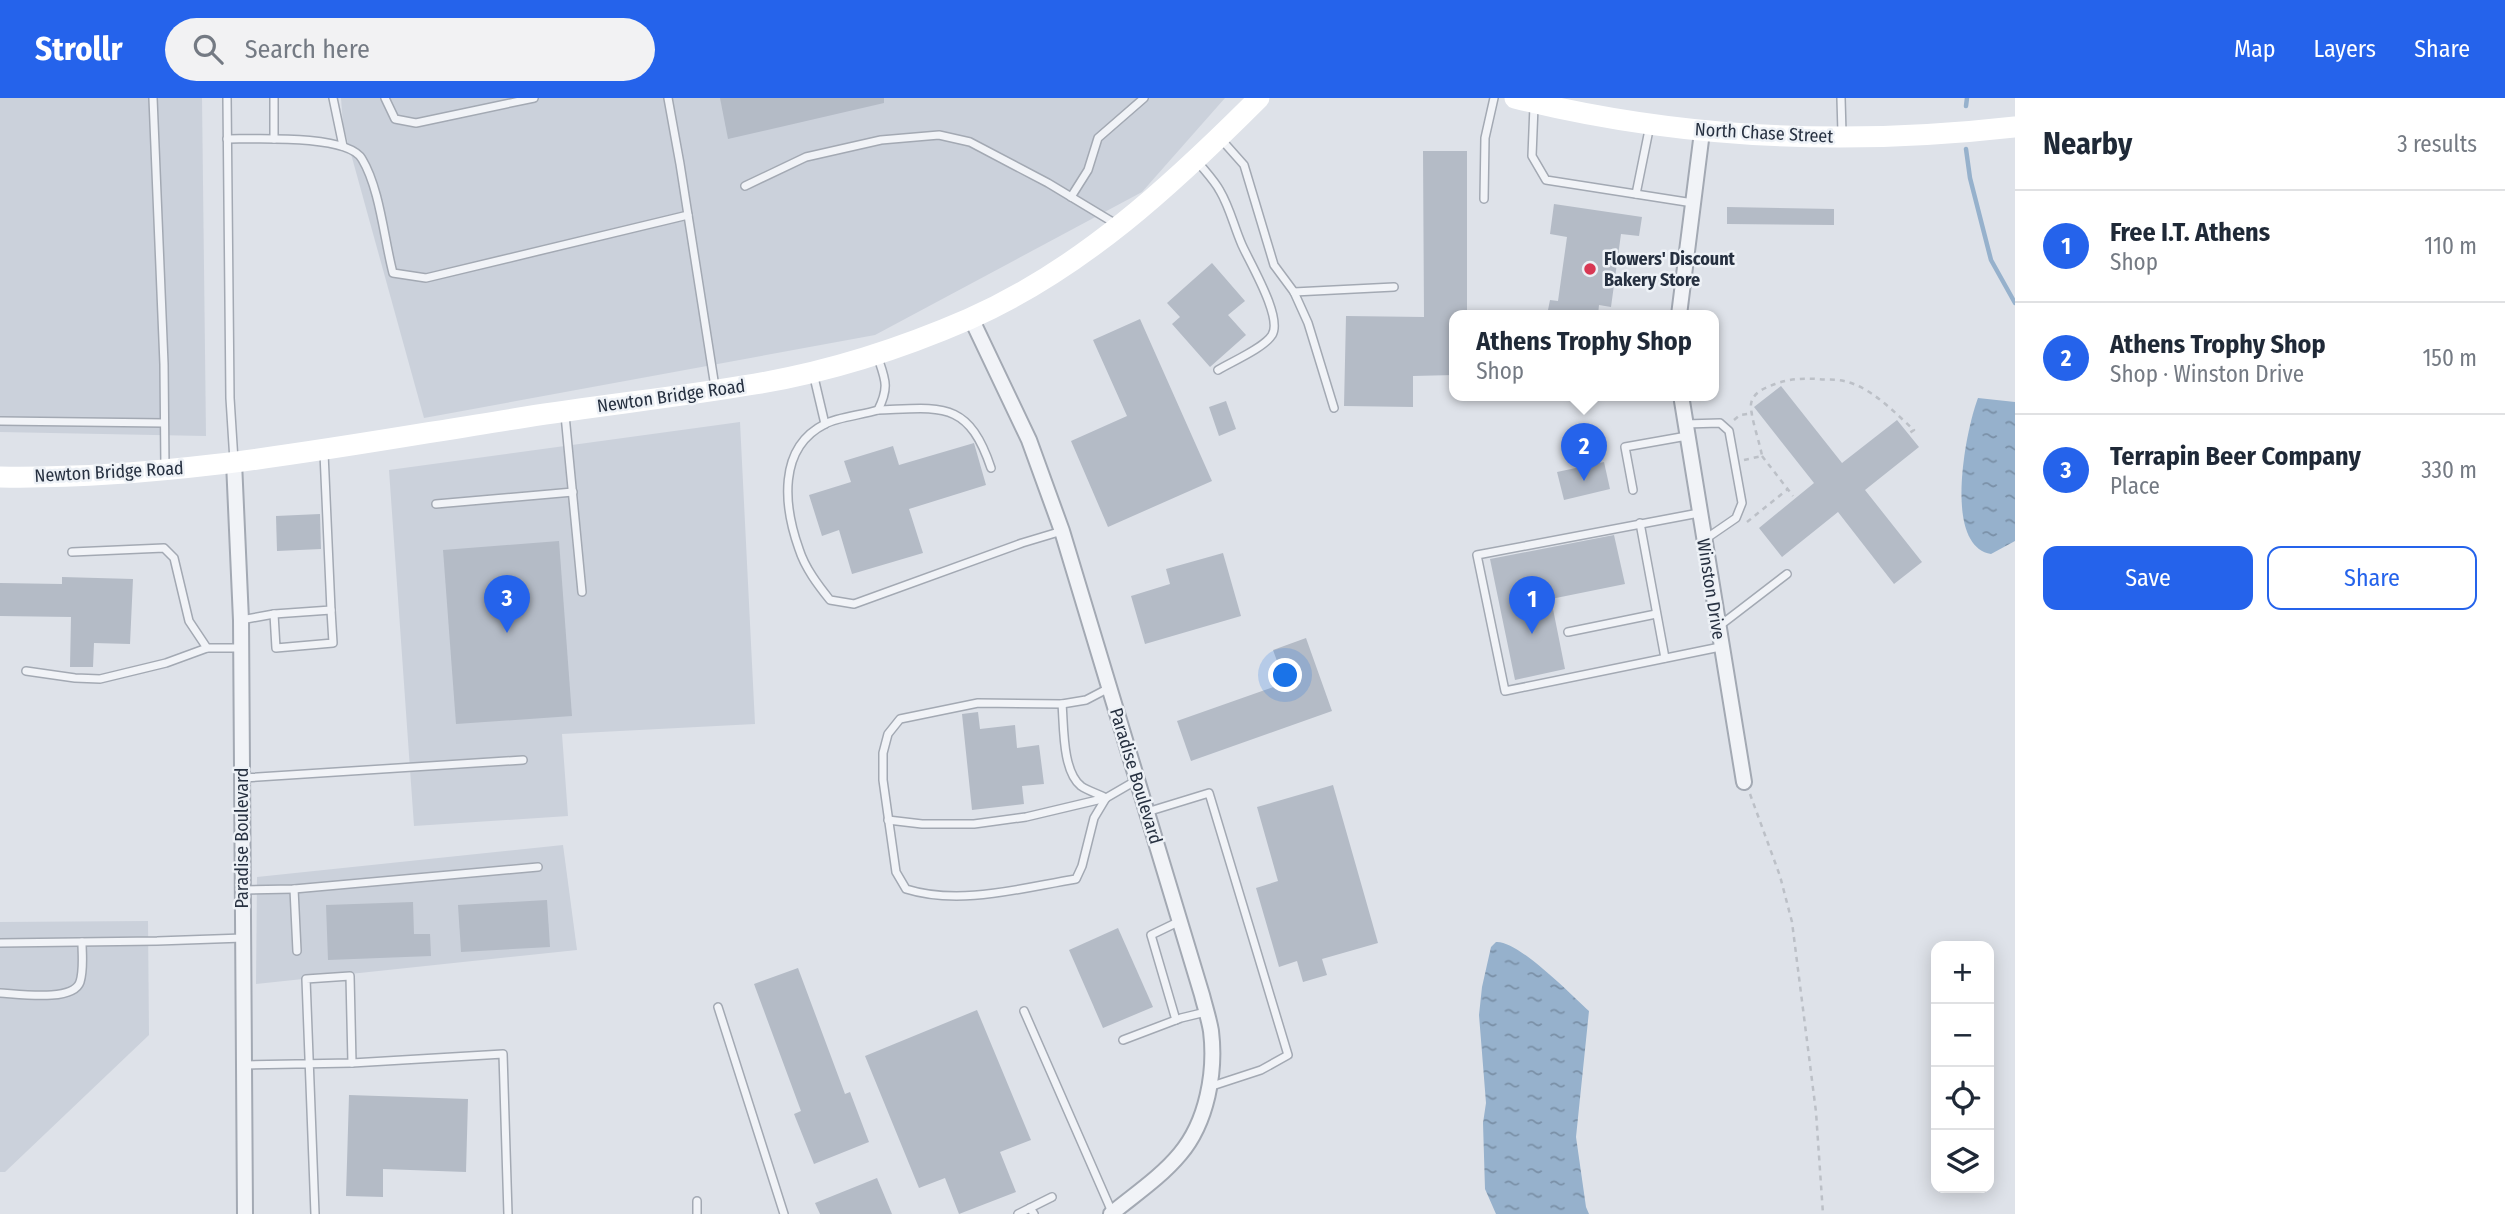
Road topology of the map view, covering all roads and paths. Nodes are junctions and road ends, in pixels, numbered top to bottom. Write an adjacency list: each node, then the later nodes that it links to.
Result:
1 (153, 98): 43 (lane)
2 (227, 98): 18 (lane)
3 (274, 98): 19 (lane)
4 (333, 98): 20 (lane)
5 (385, 98): 6 (lane)
6 (534, 98)
7 (668, 98): 27 (lane)
8 (1144, 98): 24 (lane)
9 (1259, 98): 17 (main road, Newton Bridge Road)
10 (1494, 98): 25 (lane)
11 (1841, 98): 16 (lane)
12 (1528, 100): 13 (main road, North Chase Street); 23 (lane)
13 (1650, 125): 15 (main road, North Chase Street); 23 (lane)
14 (2015, 127): 16 (main road, North Chase Street)
15 (1702, 132): 16 (main road, North Chase Street); 26 (street)
16 (1843, 137)
17 (1219, 138): 21 (main road, Newton Bridge Road); 30 (lane)
18 (227, 139): 19 (lane); 50 (lane)
19 (274, 139): 20 (lane)
20 (343, 146): 27 (lane)
21 (1196, 160): 28 (main road, Newton Bridge Road); 34 (lane)
22 (745, 186): 24 (lane)
23 (1636, 194): 26 (lane)
24 (1071, 197): 28 (lane)
25 (1484, 199)
26 (1693, 203): 31 (street)
27 (688, 215): 36 (lane)
28 (1119, 226): 32 (main road, Newton Bridge Road)
29 (1394, 287): 30 (lane)
30 (1294, 292): 38 (lane)
31 (1680, 310)
32 (971, 318): 33 (main road, Newton Bridge Road); 63 (street, Paradise Boulevard)
33 (877, 354): 35 (main road, Newton Bridge Road); 39 (lane)
34 (1218, 370)
35 (813, 372): 36 (main road, Newton Bridge Road); 44 (lane)
36 (715, 390): 40 (main road, Newton Bridge Road)
37 (1682, 401): 46 (street, Winston Drive)
38 (1334, 408)
39 (877, 410): 44 (lane); 52 (lane)
40 (564, 411): 48 (main road, Newton Bridge Road); 57 (lane)
41 (1753, 413): 45 (path); 47 (path); 49 (path)
42 (0, 421): 43 (lane)
43 (164, 423): 53 (lane)
44 (825, 424): 63 (lane)
45 (1722, 425): 46 (lane); 51 (lane)
46 (1686, 430): 55 (lane); 60 (street, Winston Drive)
47 (1909, 434)
48 (324, 449): 50 (main road, Newton Bridge Road); 68 (lane)
49 (1762, 456): 51 (path); 56 (path)
50 (234, 462): 53 (main road, Newton Bridge Road); 71 (street, Paradise Boulevard)
51 (1734, 462): 61 (lane)
52 (990, 468)
53 (164, 470): 54 (main road, Newton Bridge Road)
54 (0, 477)
55 (1633, 489)
56 (1788, 489): 58 (path); 61 (path)
57 (573, 492): 59 (lane); 67 (lane)
58 (1793, 496)
59 (436, 504)
60 (1699, 513): 62 (lane); 64 (street, Winston Drive)
61 (1735, 520): 64 (lane)
62 (1640, 523): 70 (lane); 77 (lane)
63 (1062, 531): 79 (street, Paradise Boulevard)
64 (1703, 541): 72 (street, Winston Drive)
65 (72, 552): 75 (lane)
66 (1787, 574): 72 (lane)
67 (582, 592)
68 (331, 610): 69 (lane); 69 (lane)
69 (274, 614): 71 (lane)
70 (1656, 614): 73 (lane); 77 (lane)
71 (241, 620): 76 (street, Paradise Boulevard)
72 (1717, 627): 74 (street, Winston Drive)
73 (1568, 632)
74 (1720, 647): 77 (lane); 84 (street, Winston Drive)
75 (207, 648): 76 (lane); 78 (lane)
76 (242, 648): 82 (street, Paradise Boulevard)
77 (1665, 658)
78 (26, 671)
79 (1109, 688): 80 (lane); 83 (street, Paradise Boulevard)
80 (1062, 704): 85 (lane); 87 (lane)
81 (523, 760): 82 (lane)
82 (243, 778): 90 (street, Paradise Boulevard)
83 (1137, 780): 85 (lane); 86 (street, Paradise Boulevard)
84 (1744, 782): 116 (path)
85 (1107, 798): 87 (lane); 87 (lane)
86 (1147, 812): 91 (street, Paradise Boulevard); 105 (lane)
87 (888, 820)
88 (538, 867): 89 (lane)
89 (293, 889): 90 (lane); 95 (lane)
90 (242, 890): 92 (street, Paradise Boulevard)
91 (1180, 921): 99 (street, Paradise Boulevard); 100 (lane)
92 (243, 938): 93 (lane); 104 (street, Paradise Boulevard)
93 (82, 942): 94 (lane); 96 (lane)
94 (0, 943)
95 (297, 951)
96 (0, 993)
97 (718, 1007): 114 (lane)
98 (1024, 1011): 109 (lane)
99 (1206, 1012): 100 (lane); 105 (street, Paradise Boulevard)
100 (1176, 1020): 101 (lane)
101 (1122, 1040)
102 (352, 1063): 103 (lane); 103 (lane); 112 (lane)
103 (310, 1064): 104 (lane); 111 (lane)
104 (244, 1065): 110 (street, Paradise Boulevard)
105 (1209, 1087): 109 (street, Paradise Boulevard)
106 (1052, 1197): 108 (lane)
107 (697, 1201): 113 (lane)
108 (1032, 1211): 115 (lane)
109 (1112, 1213)
110 (245, 1214)
111 (315, 1214)
112 (508, 1214)
113 (697, 1214)
114 (784, 1214)
115 (1018, 1214)
116 (1823, 1214)

